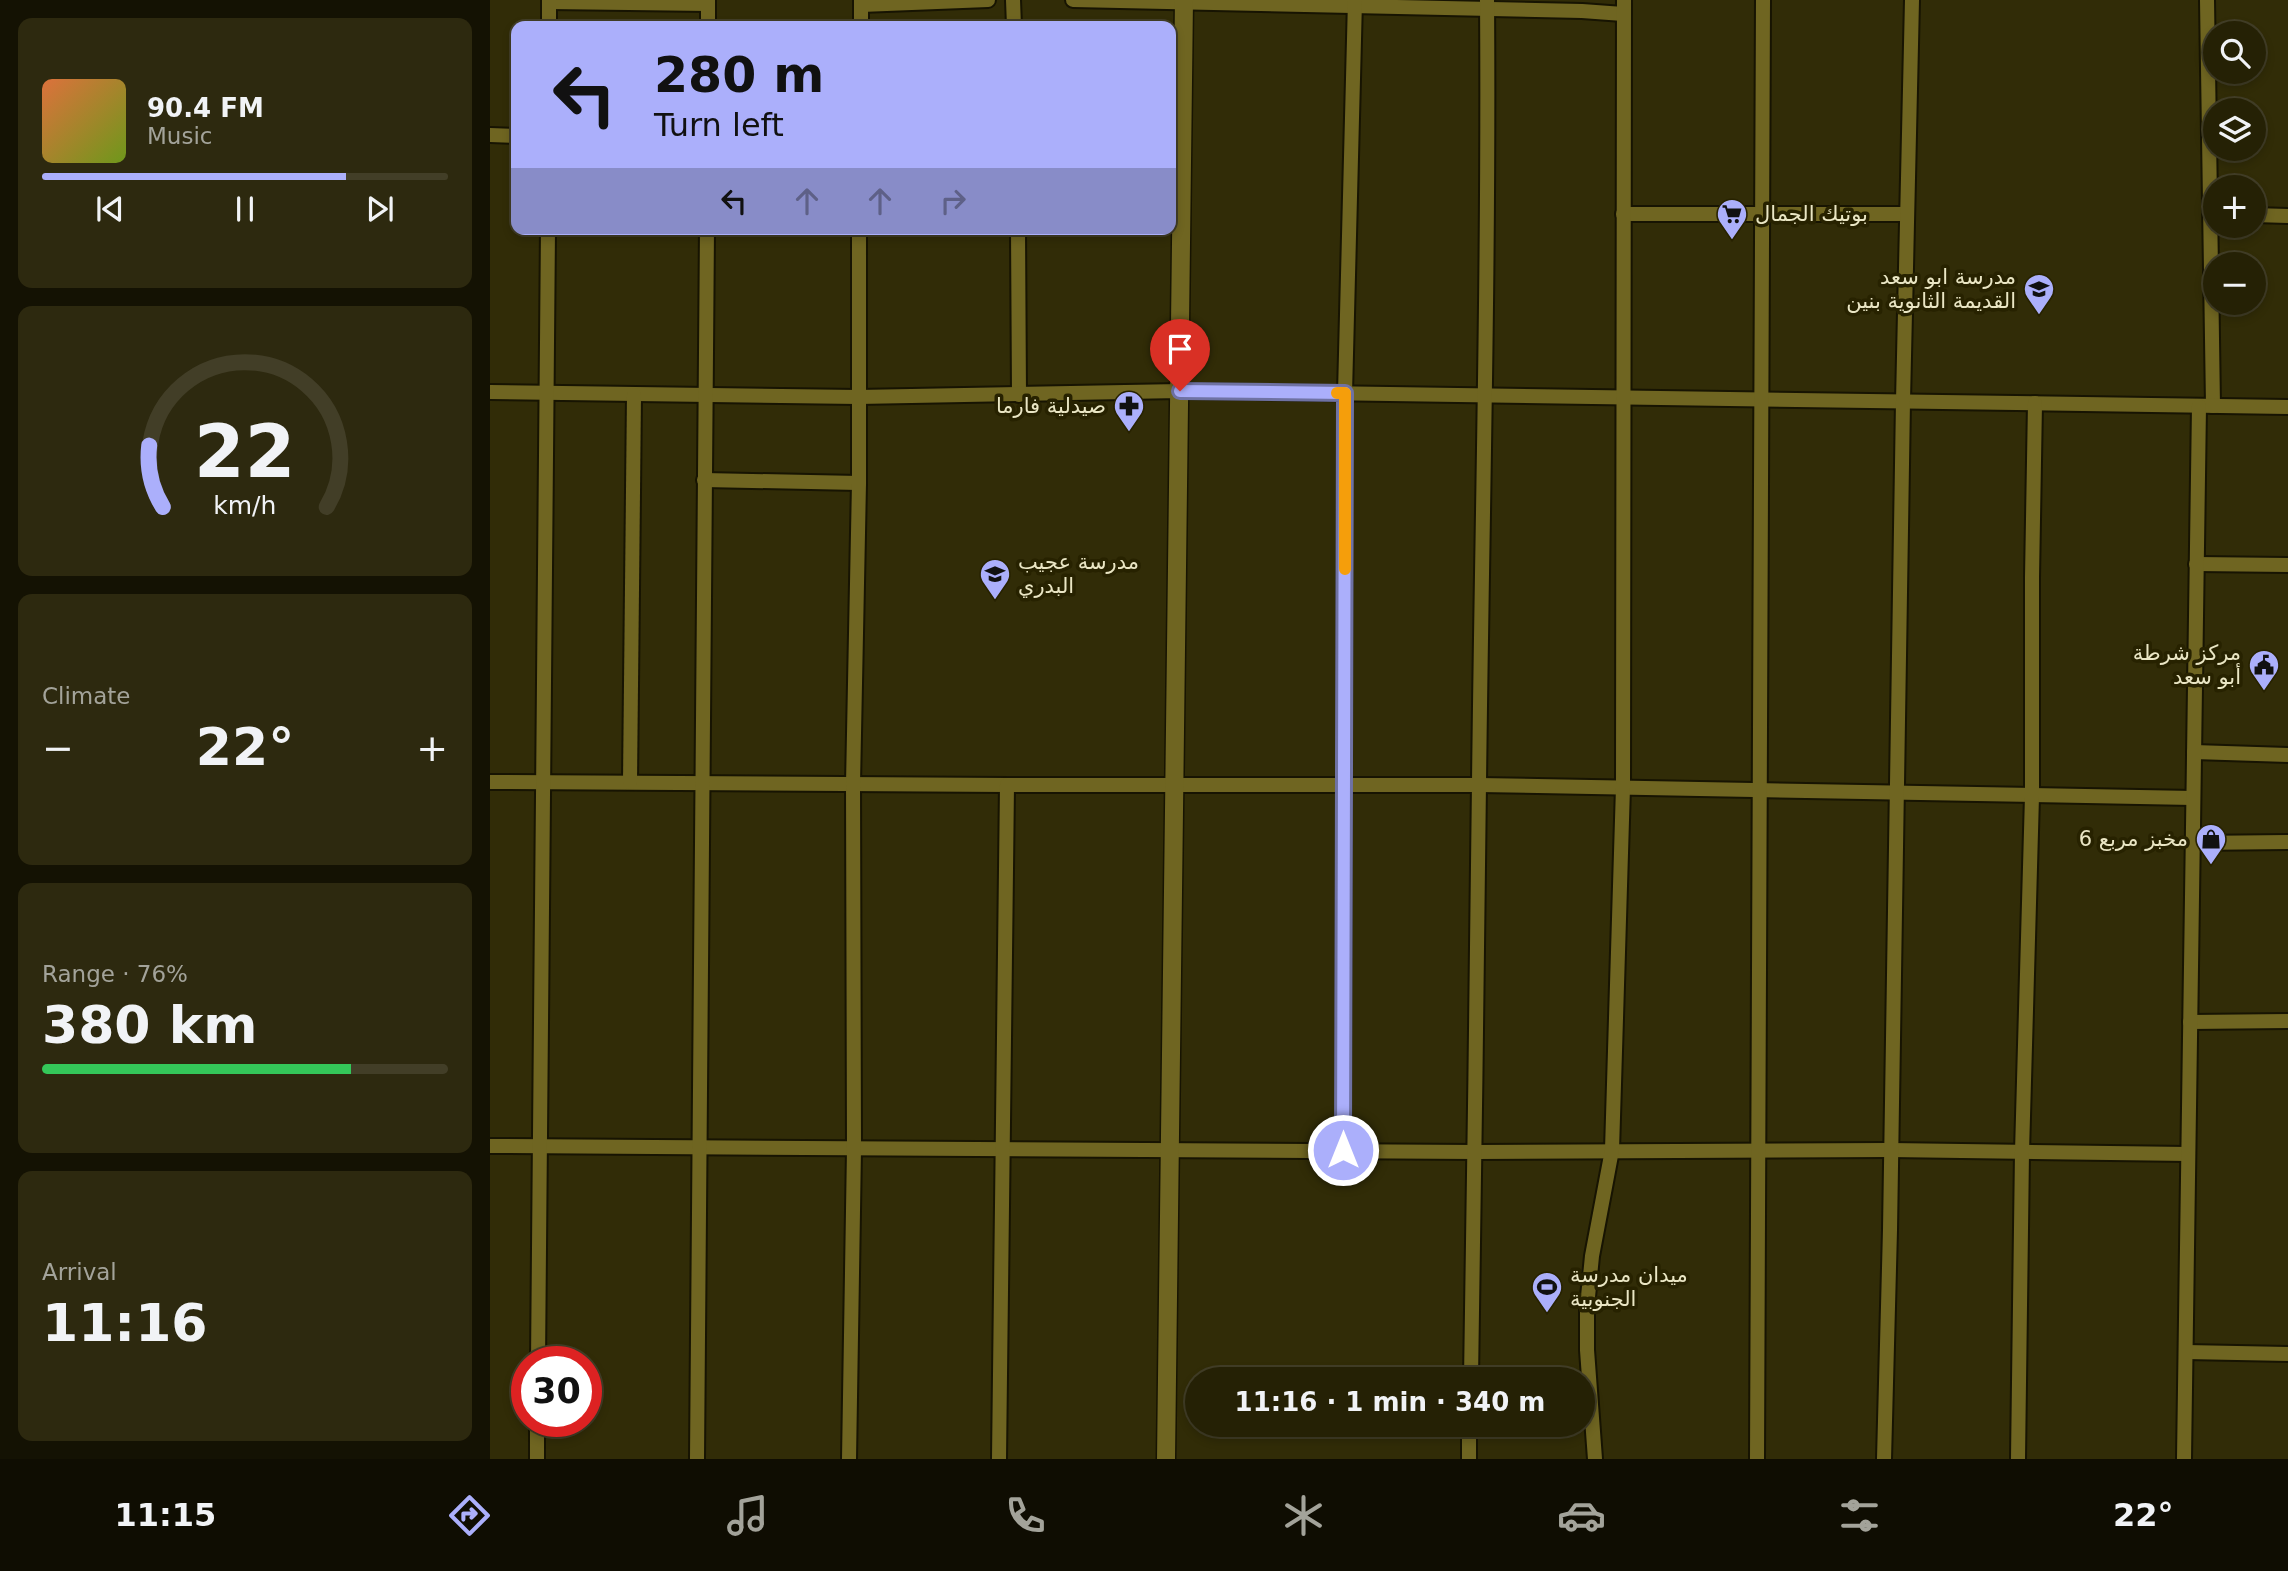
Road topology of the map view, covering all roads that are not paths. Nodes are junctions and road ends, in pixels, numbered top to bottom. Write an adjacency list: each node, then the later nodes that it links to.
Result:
1 (988, 0): 10 (street)
2 (1013, 0): 17 (street)
3 (1073, 0): 8 (street)
4 (1763, 0): 22 (street)
5 (1912, 0): 23 (street)
6 (2207, 0): 20 (street)
7 (549, 1): 9 (street); 14 (street)
8 (1184, 1): 11 (street); 31 (street)
9 (708, 2): 15 (street)
10 (861, 3): 16 (street)
11 (1355, 3): 12 (street); 34 (street)
12 (1487, 4): 13 (street); 37 (street)
13 (1624, 7): 21 (street)
14 (549, 21)
15 (708, 21)
16 (861, 21)
17 (1014, 21)
18 (490, 135): 19 (street)
19 (511, 136)
20 (2213, 175)
21 (1623, 214): 22 (street); 40 (street)
22 (1763, 214): 23 (street); 41 (street)
23 (1907, 214): 42 (street)
24 (2266, 215): 25 (street)
25 (2288, 216)
26 (548, 235): 33 (street)
27 (707, 235): 38 (street)
28 (859, 235): 39 (street)
29 (1018, 235): 35 (street)
30 (2213, 238): 44 (street)
31 (1180, 391): 34 (street); 35 (street); 59 (street)
32 (490, 392): 33 (street)
33 (546, 393): 36 (street); 53 (street)
34 (1345, 393): 37 (street); 56 (street)
35 (1019, 394): 39 (street)
36 (634, 395): 38 (street); 54 (street)
37 (1485, 395): 40 (street); 60 (street)
38 (707, 396): 39 (street); 46 (street)
39 (858, 397): 47 (street)
40 (1624, 397): 41 (street); 61 (street)
41 (1762, 399): 42 (street); 62 (street)
42 (1902, 401): 43 (street); 63 (street)
43 (2035, 404): 44 (street); 64 (street)
44 (2206, 406): 45 (street); 48 (street)
45 (2288, 407)
46 (704, 480): 47 (street); 55 (street)
47 (859, 483): 57 (street)
48 (2196, 564): 49 (street); 50 (street)
49 (2288, 565)
50 (2194, 752): 51 (street); 65 (street)
51 (2288, 755)
52 (490, 782): 53 (street)
53 (543, 782): 54 (street); 71 (street)
54 (630, 782): 55 (street)
55 (704, 783): 57 (street); 72 (street)
56 (1345, 784): 59 (street); 60 (street); 76 (street)
57 (853, 785): 58 (street); 73 (street)
58 (1007, 785): 59 (street); 74 (street)
59 (1175, 785): 75 (street)
60 (1479, 785): 61 (street); 80 (street)
61 (1623, 787): 62 (street); 77 (street)
62 (1760, 791): 63 (street); 78 (street)
63 (1897, 792): 64 (street); 79 (street)
64 (2032, 796): 65 (street); 81 (street)
65 (2193, 798): 67 (street)
66 (2288, 842): 67 (street)
67 (2193, 843): 69 (street)
68 (2288, 1021): 69 (street)
69 (2190, 1022): 82 (street)
70 (490, 1146): 71 (street)
71 (540, 1146): 72 (street); 83 (street)
72 (700, 1146): 73 (street); 90 (street)
73 (854, 1149): 74 (street); 91 (street)
74 (1002, 1149): 75 (street); 92 (street)
75 (1170, 1149): 76 (street); 93 (street)
76 (1343, 1150): 80 (street)
77 (1612, 1150): 78 (street); 80 (street); 95 (street)
78 (1759, 1150): 79 (street); 96 (street)
79 (1890, 1150): 81 (street); 97 (street)
80 (1476, 1152): 86 (street)
81 (2021, 1153): 82 (street); 98 (street)
82 (2188, 1154): 84 (street)
83 (538, 1346)
84 (2186, 1352): 85 (street); 99 (street)
85 (2288, 1354)
86 (1471, 1367)
87 (537, 1437): 89 (street)
88 (1469, 1437): 94 (street)
89 (537, 1459)
90 (697, 1459)
91 (849, 1459)
92 (999, 1459)
93 (1166, 1459)
94 (1468, 1459)
95 (1595, 1459)
96 (1758, 1459)
97 (1884, 1459)
98 (2018, 1459)
99 (2184, 1459)

